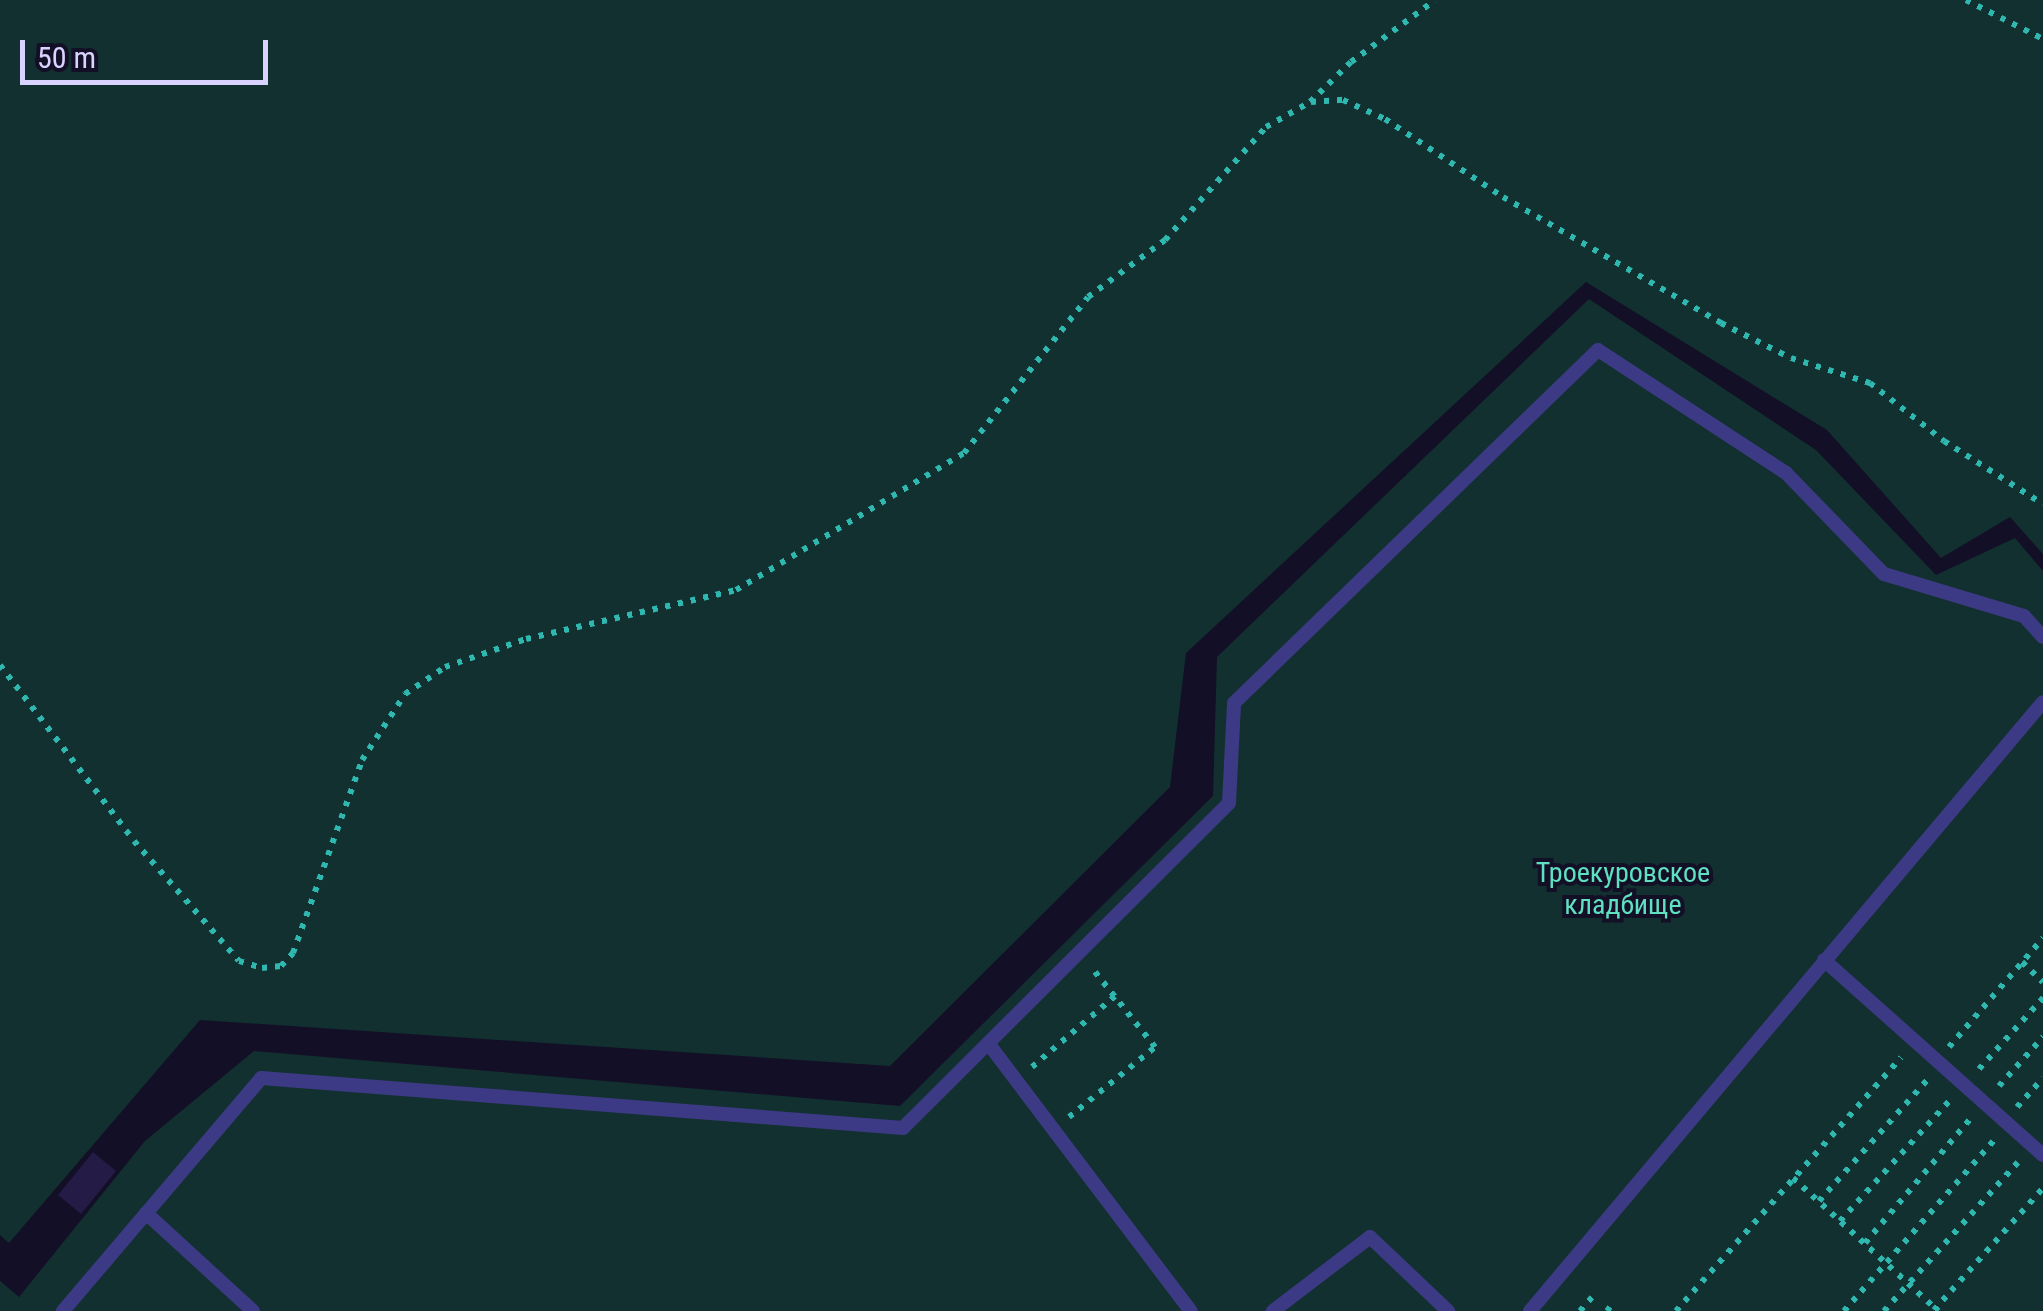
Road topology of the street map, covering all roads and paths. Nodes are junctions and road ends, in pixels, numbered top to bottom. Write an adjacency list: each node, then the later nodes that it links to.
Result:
1 (1435, 0): 4 (path)
2 (1966, 0): 3 (path)
3 (2043, 39)
4 (1310, 102): 5 (path); 7 (path)
5 (2043, 504)
6 (2043, 636): 10 (lane)
7 (0, 666)
8 (2043, 702): 11 (lane)
9 (2043, 938): 12 (path)
10 (1079, 951): 14 (path); 18 (lane)
11 (1824, 960): 17 (lane); 42 (lane)
12 (2022, 962): 13 (path); 19 (path)
13 (2043, 982)
14 (1114, 996): 21 (path); 25 (path)
15 (2043, 998): 22 (path)
16 (2043, 1037): 23 (path)
17 (1915, 1042): 19 (lane); 27 (path)
18 (988, 1044): 21 (lane); 30 (lane)
19 (1939, 1063): 22 (lane); 29 (path)
20 (2043, 1078): 24 (path)
21 (1016, 1080): 25 (lane)
22 (1964, 1085): 23 (lane); 31 (path)
23 (1984, 1103): 24 (lane); 32 (path)
24 (2006, 1122): 26 (lane); 33 (path)
25 (1054, 1130): 39 (lane)
26 (2038, 1151): 34 (path)
27 (1794, 1178): 29 (path); 44 (path)
28 (2043, 1188): 36 (path)
29 (1819, 1201): 31 (path)
30 (146, 1213): 37 (lane); 38 (lane)
31 (1840, 1221): 32 (path)
32 (1865, 1243): 33 (path)
33 (1887, 1264): 34 (path); 45 (path)
34 (1909, 1284): 36 (path); 46 (path)
35 (1594, 1295): 43 (path)
36 (1935, 1310)
37 (62, 1311)
38 (253, 1311)
39 (1191, 1311)
40 (1273, 1311): 41 (lane)
41 (1448, 1311)
42 (1530, 1311)
43 (1580, 1311)
44 (1676, 1311)
45 (1844, 1311)
46 (1884, 1311)

